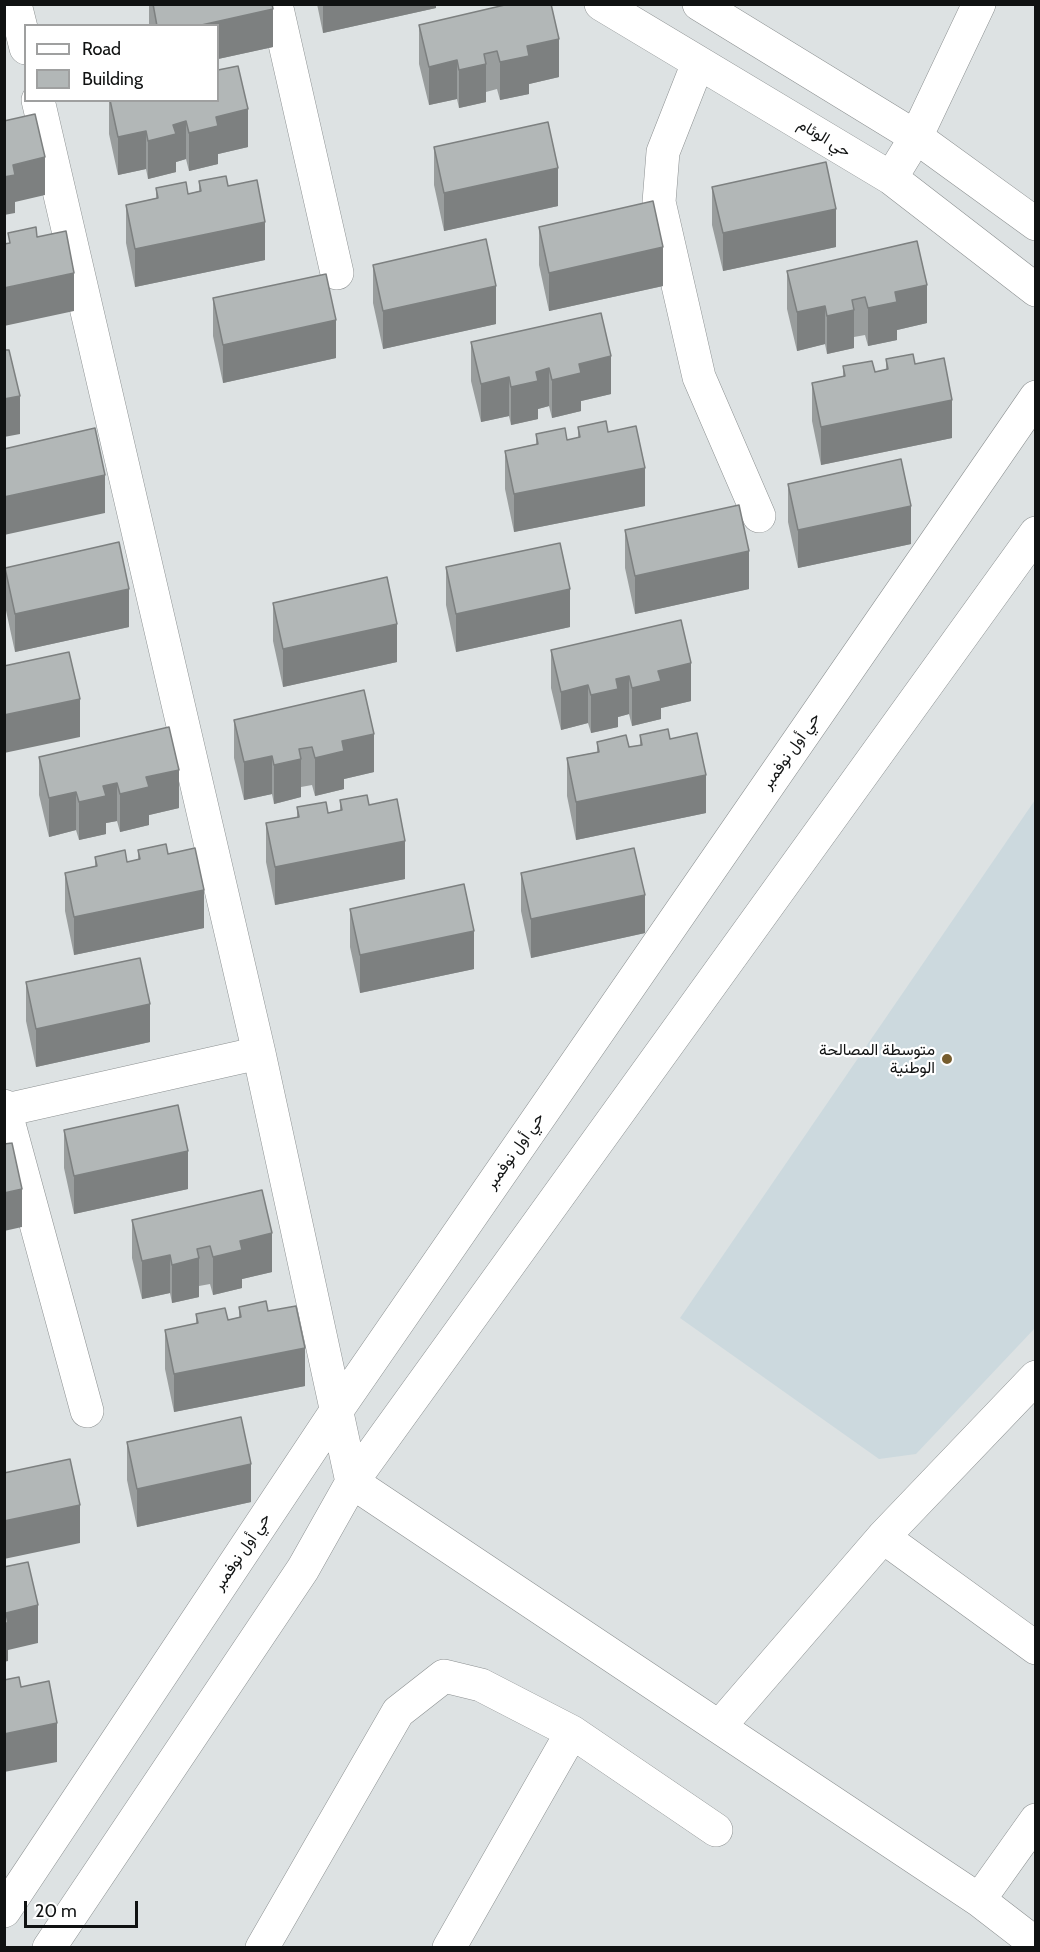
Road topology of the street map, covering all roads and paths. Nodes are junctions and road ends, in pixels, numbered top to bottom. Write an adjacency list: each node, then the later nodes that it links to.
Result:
1 (15, 4): 6 (street)
2 (276, 4): 12 (street)
3 (601, 4): 7 (street, حي الوئام)
4 (699, 4): 9 (street)
5 (979, 4): 9 (street)
6 (24, 40)
7 (698, 63): 10 (street, حي الوئام); 15 (street)
8 (38, 102): 17 (street)
9 (916, 137): 10 (street); 11 (street)
10 (891, 178): 13 (street, حي الوئام)
11 (1035, 224)
12 (337, 273)
13 (1035, 290)
14 (1035, 397): 20 (street, حي أول نوفمبر)
15 (759, 516)
16 (1035, 533): 22 (street)
17 (259, 1053): 18 (street); 20 (street)
18 (5, 1108): 21 (street)
19 (1035, 1377): 23 (street)
20 (337, 1410): 22 (street); 30 (street, حي أول نوفمبر)
21 (87, 1411)
22 (352, 1482): 25 (street); 32 (street)
23 (883, 1537): 24 (street); 25 (street)
24 (1035, 1648)
25 (718, 1727): 29 (street)
26 (572, 1732): 28 (street); 33 (street); 34 (street)
27 (1035, 1820): 29 (street)
28 (716, 1830)
29 (979, 1900): 31 (street)
30 (4, 1911)
31 (1035, 1944)
32 (49, 1947)
33 (262, 1947)
34 (449, 1947)

